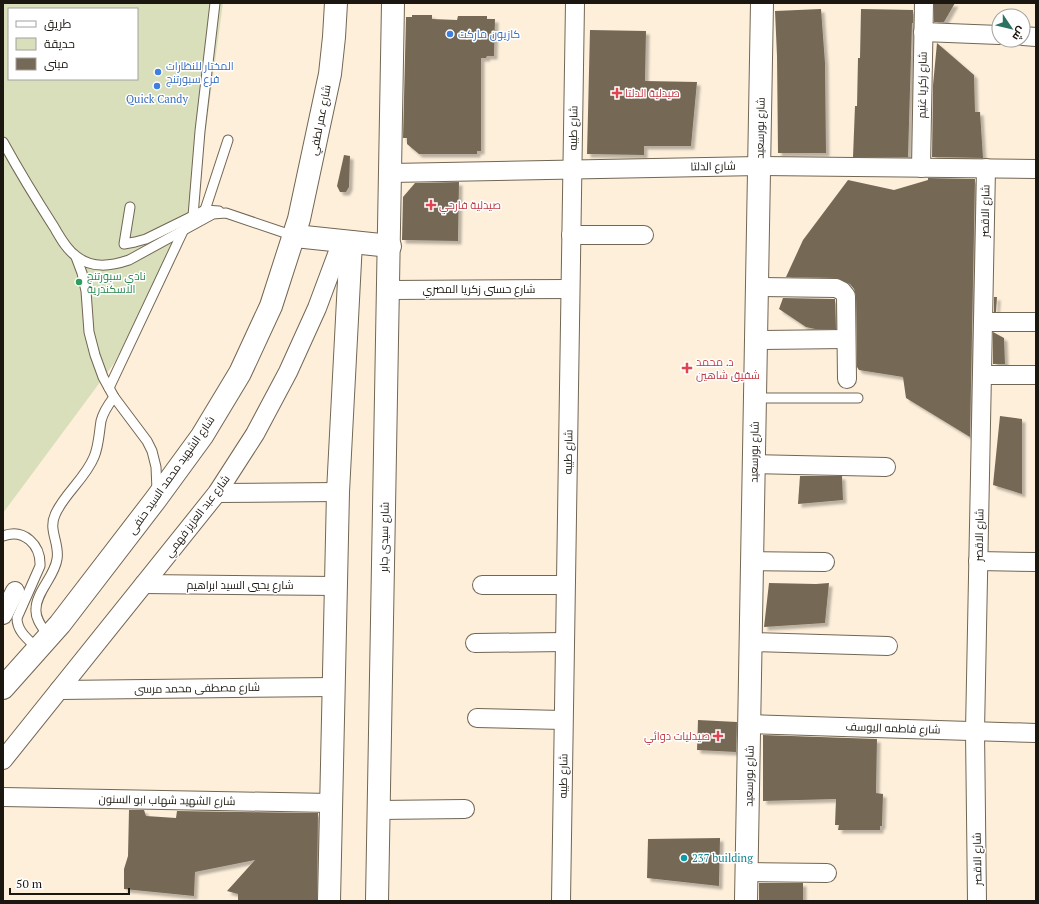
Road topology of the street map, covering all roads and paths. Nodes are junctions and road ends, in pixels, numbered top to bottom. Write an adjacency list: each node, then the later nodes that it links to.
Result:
1 (215, 3): 20 (lane)
2 (336, 3): 24 (street, شارع عمر لطفي)
3 (393, 3): 16 (street)
4 (575, 3): 14 (street, شارع طيبه)
5 (762, 3): 11 (street, شارع بورسعيد)
6 (924, 3): 7 (street, شارع زكريا غنيم)
7 (923, 32): 8 (street); 12 (street, شارع زكريا غنيم)
8 (991, 35)
9 (228, 140): 18 (lane)
10 (3, 142): 27 (lane)
11 (759, 166): 12 (street, شارع الدلتا); 14 (street, شارع الدلتا); 28 (street, شارع بورسعيد)
12 (921, 168): 13 (street, شارع الدلتا)
13 (986, 168): 15 (street, شارع الدلتا); 31 (street, شارع الاقصر)
14 (572, 169): 16 (street, شارع الدلتا); 22 (street, شارع طيبه)
15 (1036, 169)
16 (391, 172): 26 (street, شارع سيدى جابر)
17 (130, 207): 20 (lane)
18 (205, 210): 19 (lane); 20 (lane)
19 (226, 213): 21 (lane); 24 (lane)
20 (193, 216)
21 (184, 229): 27 (lane); 38 (lane)
22 (571, 235): 23 (street); 29 (street, شارع طيبه)
23 (644, 235)
24 (295, 236): 25 (street); 46 (street, شارع الشهيد محمد السيد حنفى)
25 (346, 242): 26 (street); 44 (street); 45 (street, شارع عبد العزيز فهمي)
26 (390, 246): 30 (street, شارع سيدى جابر)
27 (76, 257): 38 (lane)
28 (757, 287): 33 (street); 34 (street, شارع بورسعيد)
29 (570, 288): 30 (street, شارع حسنى زكريا المصري); 54 (street, شارع طيبه)
30 (389, 290): 75 (street, شارع سيدى جابر)
31 (983, 322): 32 (street); 35 (street, شارع الاقصر)
32 (1036, 322)
33 (846, 339): 34 (street); 37 (street)
34 (756, 340): 40 (street, شارع بورسعيد)
35 (982, 375): 36 (street); 49 (street, شارع الاقصر)
36 (1036, 375)
37 (846, 379)
38 (109, 388): 39 (lane)
39 (114, 397): 46 (lane); 60 (lane)
40 (755, 398): 41 (lane); 42 (street, شارع بورسعيد)
41 (858, 398)
42 (754, 464): 43 (street); 48 (street, شارع بورسعيد)
43 (886, 467)
44 (338, 492): 45 (street); 55 (street)
45 (217, 493): 52 (street, شارع عبد العزيز فهمي)
46 (156, 499): 60 (street, شارع الشهيد محمد السيد حنفى)
47 (3, 536): 60 (lane)
48 (752, 561): 50 (street); 59 (street, شارع بورسعيد)
49 (978, 561): 51 (street); 69 (street, شارع الاقصر)
50 (825, 562)
51 (1036, 562)
52 (144, 584): 55 (street, شارع يحيي السيد ابراهيم); 65 (street, شارع عبد العزيز فهمي)
53 (482, 585): 54 (street)
54 (566, 585): 58 (street, شارع طيبه)
55 (336, 586): 63 (street)
56 (15, 591): 57 (street)
57 (3, 615)
58 (565, 642): 61 (street); 67 (street, شارع طيبه)
59 (751, 642): 62 (street); 68 (street, شارع بورسعيد)
60 (43, 643): 64 (street, شارع الشهيد محمد السيد حنفى)
61 (475, 643)
62 (888, 646)
63 (334, 687): 65 (street, شارع مصطفى محمد مرسى); 73 (street)
64 (3, 688)
65 (59, 690): 71 (street, شارع عبد العزيز فهمي)
66 (477, 718): 67 (street)
67 (564, 720): 80 (street, شارع طيبه)
68 (750, 724): 69 (street, شارع فاطمه اليوسف); 76 (street, شارع بورسعيد)
69 (975, 731): 70 (street, شارع فاطمه اليوسف); 82 (street, شارع الاقصر)
70 (1036, 733)
71 (3, 760)
72 (3, 797): 73 (street, شارع الشهيد شهاب ابو السنون)
73 (331, 803): 78 (street)
74 (465, 809): 75 (street)
75 (378, 810): 79 (street, شارع سيدى جابر)
76 (747, 872): 77 (street); 81 (street, شارع بورسعيد)
77 (827, 873)
78 (329, 901)
79 (377, 901)
80 (561, 901)
81 (746, 901)
82 (977, 901)

